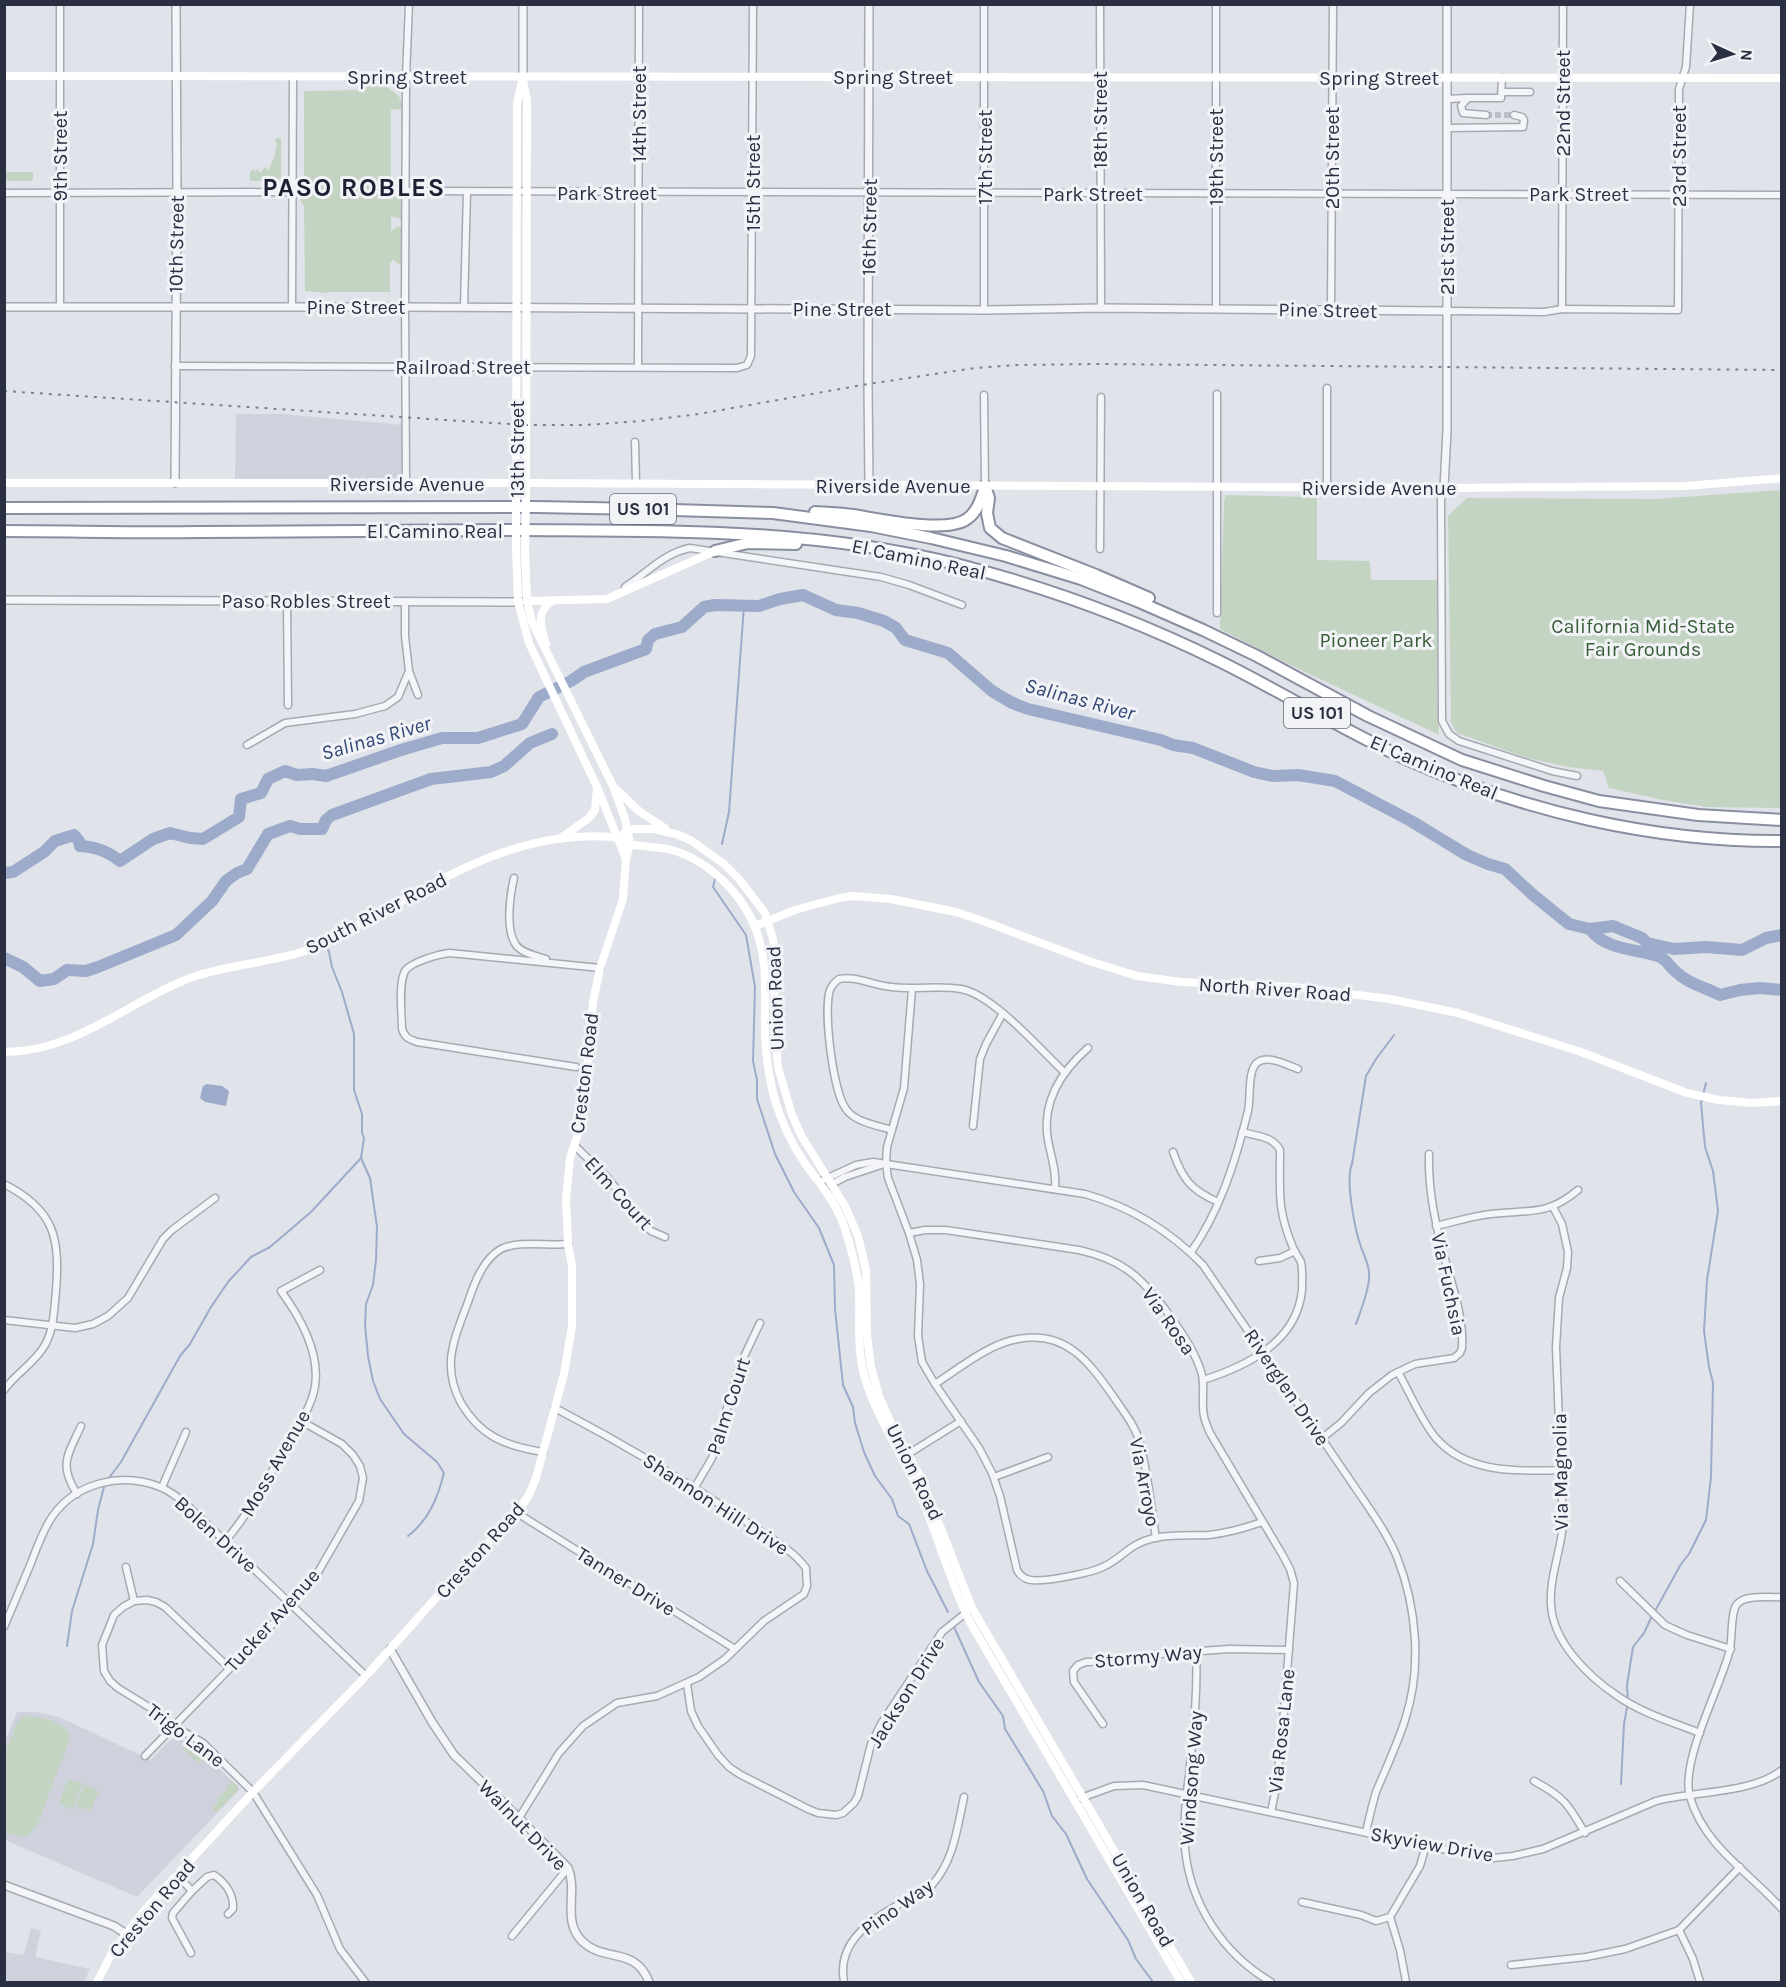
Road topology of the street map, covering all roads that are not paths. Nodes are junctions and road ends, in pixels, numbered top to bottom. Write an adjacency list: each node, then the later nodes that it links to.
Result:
1 (60, 4): 16 (street, 9th Street)
2 (176, 4): 17 (street, 10th Street)
3 (409, 4): 19 (street)
4 (523, 4): 20 (street, 13th Street)
5 (639, 4): 21 (street, 14th Street)
6 (753, 4): 22 (street, 15th Street)
7 (869, 4): 23 (street, 16th Street)
8 (984, 4): 26 (street, 17th Street)
9 (1100, 4): 24 (street, 18th Street)
10 (1216, 4): 27 (street, 19th Street)
11 (1333, 4): 28 (street, 20th Street)
12 (1447, 4): 25 (street, 21st Street)
13 (1563, 4): 30 (street, 22nd Street)
14 (1690, 4): 31 (street, 23rd Street)
15 (4, 76): 16 (main road, Spring Street)
16 (60, 76): 17 (main road, Spring Street); 50 (street, 9th Street)
17 (176, 76): 18 (main road, Spring Street); 40 (street, 10th Street)
18 (292, 77): 19 (main road, Spring Street); 42 (street)
19 (406, 77): 20 (main road, Spring Street); 41 (street)
20 (523, 77): 21 (main road, Spring Street); 46 (main road, 13th Street); 47 (main road, 13th Street)
21 (639, 77): 22 (main road, Spring Street); 48 (street, 14th Street)
22 (753, 77): 23 (main road, Spring Street); 44 (street, 15th Street)
23 (870, 77): 26 (main road, Spring Street); 51 (street, 16th Street)
24 (1101, 77): 26 (main road, Spring Street); 27 (main road, Spring Street); 53 (street, 18th Street)
25 (1447, 77): 28 (main road, Spring Street); 29 (main road, Spring Street); 36 (street, 21st Street)
26 (985, 78): 52 (street, 17th Street)
27 (1215, 78): 28 (main road, Spring Street); 54 (street, 19th Street)
28 (1333, 78): 49 (street, 20th Street)
29 (1502, 78): 30 (main road, Spring Street); 33 (street)
30 (1563, 78): 31 (main road, Spring Street); 56 (street, 22nd Street)
31 (1682, 78): 32 (main road, Spring Street); 57 (street, 23rd Street)
32 (1782, 78)
33 (1502, 92): 34 (street); 35 (street)
34 (1530, 92)
35 (1468, 98): 36 (street); 37 (street)
36 (1447, 99): 39 (street, 21st Street)
37 (1486, 115)
38 (1514, 115): 39 (street)
39 (1447, 128): 55 (street, 21st Street)
40 (177, 191): 42 (street); 50 (street); 64 (street, 10th Street)
41 (405, 191): 43 (street, Park Street); 62 (street)
42 (292, 192): 59 (street)
43 (467, 192): 46 (street, Park Street); 63 (street)
44 (753, 192): 48 (street, Park Street); 51 (street, Park Street); 69 (street, 15th Street)
45 (4, 193): 50 (street)
46 (518, 193): 47 (street, Park Street); 65 (main road, 13th Street)
47 (528, 193): 48 (street, Park Street); 66 (main road, 13th Street)
48 (639, 193): 68 (street, 14th Street)
49 (1332, 193): 54 (street, Park Street); 55 (street, Park Street); 74 (street, 20th Street)
50 (60, 194): 61 (street, 9th Street)
51 (870, 194): 52 (street, Park Street); 70 (street, 16th Street)
52 (985, 194): 53 (street, Park Street); 73 (street, 17th Street)
53 (1100, 194): 54 (street, Park Street); 67 (street, 18th Street)
54 (1216, 194): 71 (street, 19th Street)
55 (1447, 194): 56 (street, Park Street); 76 (street, 21st Street)
56 (1563, 194): 57 (street, Park Street); 72 (street, 22nd Street)
57 (1679, 194): 58 (street, Park Street); 75 (street, 23rd Street)
58 (1782, 195)
59 (292, 306): 62 (street, Pine Street); 64 (street, Pine Street)
60 (4, 307): 61 (street, Pine Street)
61 (60, 307): 64 (street, Pine Street)
62 (405, 307): 63 (street, Pine Street); 79 (street)
63 (464, 307): 65 (street, Pine Street)
64 (175, 308): 78 (street, 10th Street)
65 (517, 308): 66 (street, Pine Street); 81 (main road, 13th Street)
66 (527, 308): 68 (street, Pine Street); 82 (main road, 13th Street)
67 (1101, 308): 71 (street, Pine Street); 73 (street, Pine Street)
68 (639, 309): 69 (street, Pine Street); 80 (street, 14th Street)
69 (751, 309): 70 (street, Pine Street); 77 (street, 15th Street)
70 (868, 309): 73 (street, Pine Street); 95 (street, 16th Street)
71 (1216, 309): 74 (street, Pine Street)
72 (1562, 309): 75 (street, Pine Street); 76 (street, Pine Street)
73 (984, 310)
74 (1332, 310): 76 (street, Pine Street)
75 (1678, 310)
76 (1447, 311): 100 (street, 21st Street)
77 (750, 361): 80 (street, Railroad Street)
78 (175, 366): 79 (street, Railroad Street); 90 (street, 10th Street)
79 (406, 367): 81 (street, Railroad Street); 91 (street)
80 (638, 367): 82 (street, Railroad Street)
81 (518, 368): 82 (street, Railroad Street); 92 (main road, 13th Street)
82 (527, 368): 93 (main road, 13th Street)
83 (1327, 388): 99 (street)
84 (1217, 393): 98 (street)
85 (984, 395): 96 (street)
86 (1101, 397): 97 (street)
87 (635, 442): 94 (street)
88 (1782, 478): 100 (main road, Riverside Avenue)
89 (4, 483): 90 (main road, Riverside Avenue)
90 (175, 483): 91 (main road, Riverside Avenue)
91 (406, 483): 92 (main road, Riverside Avenue)
92 (516, 483): 93 (main road, Riverside Avenue); 101 (main road, 13th Street)
93 (526, 483): 94 (main road, Riverside Avenue); 101 (main road, 13th Street)
94 (636, 483): 95 (main road, Riverside Avenue)
95 (869, 486): 96 (main road, Riverside Avenue)
96 (985, 486): 97 (main road, Riverside Avenue); 103 (highway); 119 (highway)
97 (1100, 486): 98 (main road, Riverside Avenue); 106 (street)
98 (1217, 486): 99 (main road, Riverside Avenue); 117 (street)
99 (1327, 488): 100 (main road, Riverside Avenue)
100 (1444, 488): 124 (street)
101 (521, 501): 115 (main road, bridge); 115 (main road, 13th Street, bridge)
102 (4, 508): 103 (highway, El Camino Real / US 101)
103 (773, 513): 119 (highway, El Camino Real / US 101)
104 (4, 531): 105 (highway, El Camino Real / US 101)
105 (862, 546): 107 (highway); 132 (highway, El Camino Real / US 101)
106 (1100, 549)
107 (715, 551): 108 (street, Paso Robles Street); 109 (main road, Paso Robles Street); 110 (street, Paso Robles Street)
108 (734, 555): 109 (street, Paso Robles Street); 116 (street, Paso Robles Street)
109 (691, 561): 110 (main road, Paso Robles Street)
110 (607, 599): 114 (main road, Paso Robles Street)
111 (4, 600): 112 (street, Paso Robles Street)
112 (287, 601): 113 (street, Paso Robles Street); 122 (street)
113 (405, 601): 115 (street, Paso Robles Street); 120 (street)
114 (552, 601): 115 (main road, Paso Robles Street); 118 (main road)
115 (522, 602): 118 (main road); 126 (main road, 13th Street)
116 (962, 605)
117 (1216, 613)
118 (542, 640): 125 (main road)
119 (1257, 656): 127 (highway, El Camino Real / US 101)
120 (409, 671): 121 (street); 123 (street)
121 (418, 695)
122 (288, 705)
123 (247, 744)
124 (1577, 776)
125 (612, 783): 128 (main road, Creston Road); 129 (main road)
126 (597, 787): 130 (main road, 13th Street); 131 (main road)
127 (1782, 820)
128 (628, 831): 129 (main road); 130 (main road); 133 (main road, Creston Road)
129 (679, 835): 136 (main road)
130 (616, 837): 131 (main road, South River Road); 133 (main road); 134 (main road, Creston Road)
131 (559, 839): 143 (main road, South River Road)
132 (1782, 841)
133 (630, 844): 134 (main road, Creston Road); 137 (main road)
134 (626, 859): 139 (main road, Creston Road)
135 (514, 878): 138 (street)
136 (768, 921): 137 (main road, North River Road); 147 (main road, North River Road); 155 (main road, Union Road)
137 (755, 926): 155 (main road, Union Road)
138 (558, 963): 139 (street); 144 (street)
139 (600, 968): 151 (main road, Creston Road)
140 (912, 989): 141 (street); 149 (street); 149 (street)
141 (1003, 1013): 146 (street); 148 (street)
142 (1088, 1048): 146 (street)
143 (4, 1052)
144 (576, 1067)
145 (1298, 1069): 150 (street)
146 (1064, 1072): 157 (street)
147 (1782, 1101)
148 (973, 1126)
149 (892, 1130): 154 (street)
150 (1242, 1132): 160 (street); 166 (street)
151 (574, 1146): 164 (street, Elm Court); 165 (main road, Creston Road)
152 (1173, 1152): 160 (street)
153 (1429, 1154): 162 (street, Via Fuchsia)
154 (886, 1163): 155 (street, Riverglen Drive); 157 (street, Riverglen Drive); 163 (street)
155 (825, 1183): 185 (main road, Union Road)
156 (4, 1184): 172 (street)
157 (1055, 1189): 167 (street, Riverglen Drive)
158 (1578, 1190): 161 (street)
159 (215, 1198): 172 (street)
160 (1218, 1202): 167 (street)
161 (1553, 1207): 162 (street); 187 (street, Via Magnolia)
162 (1436, 1226): 174 (street, Via Fuchsia)
163 (909, 1233): 175 (street, Via Rosa); 176 (street)
164 (665, 1237)
165 (568, 1244): 178 (main road, Creston Road); 184 (street)
166 (1295, 1251): 168 (street); 173 (street)
167 (1191, 1252): 173 (street, Riverglen Drive)
168 (1259, 1261)
169 (320, 1270): 179 (street, Moss Avenue)
170 (4, 1320): 172 (street)
171 (760, 1323): 190 (street, Palm Court)
172 (52, 1326): 177 (street)
173 (1263, 1353): 175 (street); 183 (street, Riverglen Drive)
174 (1398, 1372): 183 (street, Via Fuchsia); 187 (street)
175 (1203, 1380): 193 (street, Via Rosa)
176 (935, 1384): 180 (street); 194 (street, Via Arroyo)
177 (4, 1390)
178 (555, 1407): 184 (main road, Creston Road); 190 (street, Shannon Hill Drive)
179 (302, 1421): 195 (street, Moss Avenue); 200 (street, Tucker Avenue)
180 (961, 1421): 185 (street); 188 (street)
181 (81, 1426): 191 (street)
182 (186, 1432): 189 (street)
183 (1321, 1439): 227 (street, Riverglen Drive)
184 (543, 1452): 192 (main road, Creston Road)
185 (905, 1456): 203 (main road, Union Road)
186 (1048, 1457): 188 (street)
187 (1562, 1470): 215 (street, Via Magnolia)
188 (994, 1477): 194 (street)
189 (162, 1487): 191 (street, Bolen Drive); 195 (street, Bolen Drive)
190 (695, 1487): 207 (street, Shannon Hill Drive)
191 (77, 1494): 202 (street, Bolen Drive)
192 (517, 1513): 206 (main road, Creston Road); 207 (street, Tanner Drive)
193 (1262, 1522): 194 (street); 208 (street, Via Rosa)
194 (1156, 1538)
195 (226, 1540): 200 (street, Bolen Drive)
196 (126, 1567): 199 (street)
197 (1620, 1581): 205 (street)
198 (1782, 1597): 205 (street)
199 (134, 1601): 210 (street); 214 (street, Trigo Lane)
200 (291, 1604): 210 (street, Tucker Avenue); 211 (street, Bolen Drive)
201 (4, 1606): 202 (street)
202 (12, 1609): 204 (street, Bolen Drive)
203 (969, 1610): 212 (street, Jackson Drive); 223 (main road, Union Road); 224 (main road, Union Road)
204 (4, 1627)
205 (1731, 1648): 215 (street)
206 (390, 1649): 211 (main road, Creston Road); 226 (street, Walnut Drive)
207 (735, 1649): 212 (street, Shannon Hill Drive)
208 (1289, 1650): 209 (street, Stormy Way); 225 (street, Via Rosa Lane)
209 (1196, 1651): 213 (street, Stormy Way); 220 (street, Windsong Way)
210 (229, 1668): 214 (street, Tucker Avenue)
211 (366, 1676): 219 (main road, Creston Road)
212 (687, 1683): 226 (street, Shannon Hill Drive)
213 (1103, 1724)
214 (174, 1726): 216 (street, Tucker Avenue); 219 (street, Trigo Lane)
215 (1700, 1733): 221 (street)
216 (145, 1756)
217 (1782, 1770): 221 (street, Skyview Drive)
218 (1534, 1781): 228 (street)
219 (253, 1792): 232 (main road, Creston Road); 245 (street, Trigo Lane)
220 (1187, 1793): 223 (street, Skyview Drive); 225 (street, Skyview Drive); 250 (street, Windsong Way)
221 (1689, 1794): 228 (street, Skyview Drive); 230 (street)
222 (964, 1797): 247 (street, Pino Way)
223 (1084, 1797): 224 (street, Skyview Drive); 249 (main road, Union Road)
224 (1076, 1802): 248 (main road, Union Road)
225 (1271, 1812): 227 (street, Skyview Drive)
226 (519, 1818): 231 (street, Walnut Drive)
227 (1366, 1832): 229 (street, Skyview Drive)
228 (1585, 1833): 229 (street, Skyview Drive)
229 (1426, 1845): 238 (street)
230 (1740, 1867): 236 (street); 239 (street)
231 (568, 1868): 241 (street); 246 (street, Walnut Drive)
232 (177, 1875): 234 (street); 240 (main road, Creston Road)
233 (4, 1885): 240 (street)
234 (192, 1891): 237 (street); 242 (street)
235 (1302, 1902): 238 (street)
236 (1782, 1909)
237 (228, 1914)
238 (1390, 1917): 251 (street)
239 (1679, 1930): 243 (street); 252 (street)
240 (126, 1934): 244 (main road, Creston Road)
241 (512, 1936)
242 (191, 1953)
243 (1511, 1965)
244 (97, 1983)
245 (365, 1983)
246 (649, 1983)
247 (844, 1983)
248 (1182, 1983)
249 (1191, 1983)
250 (1271, 1983)
251 (1406, 1983)
252 (1700, 1983)

